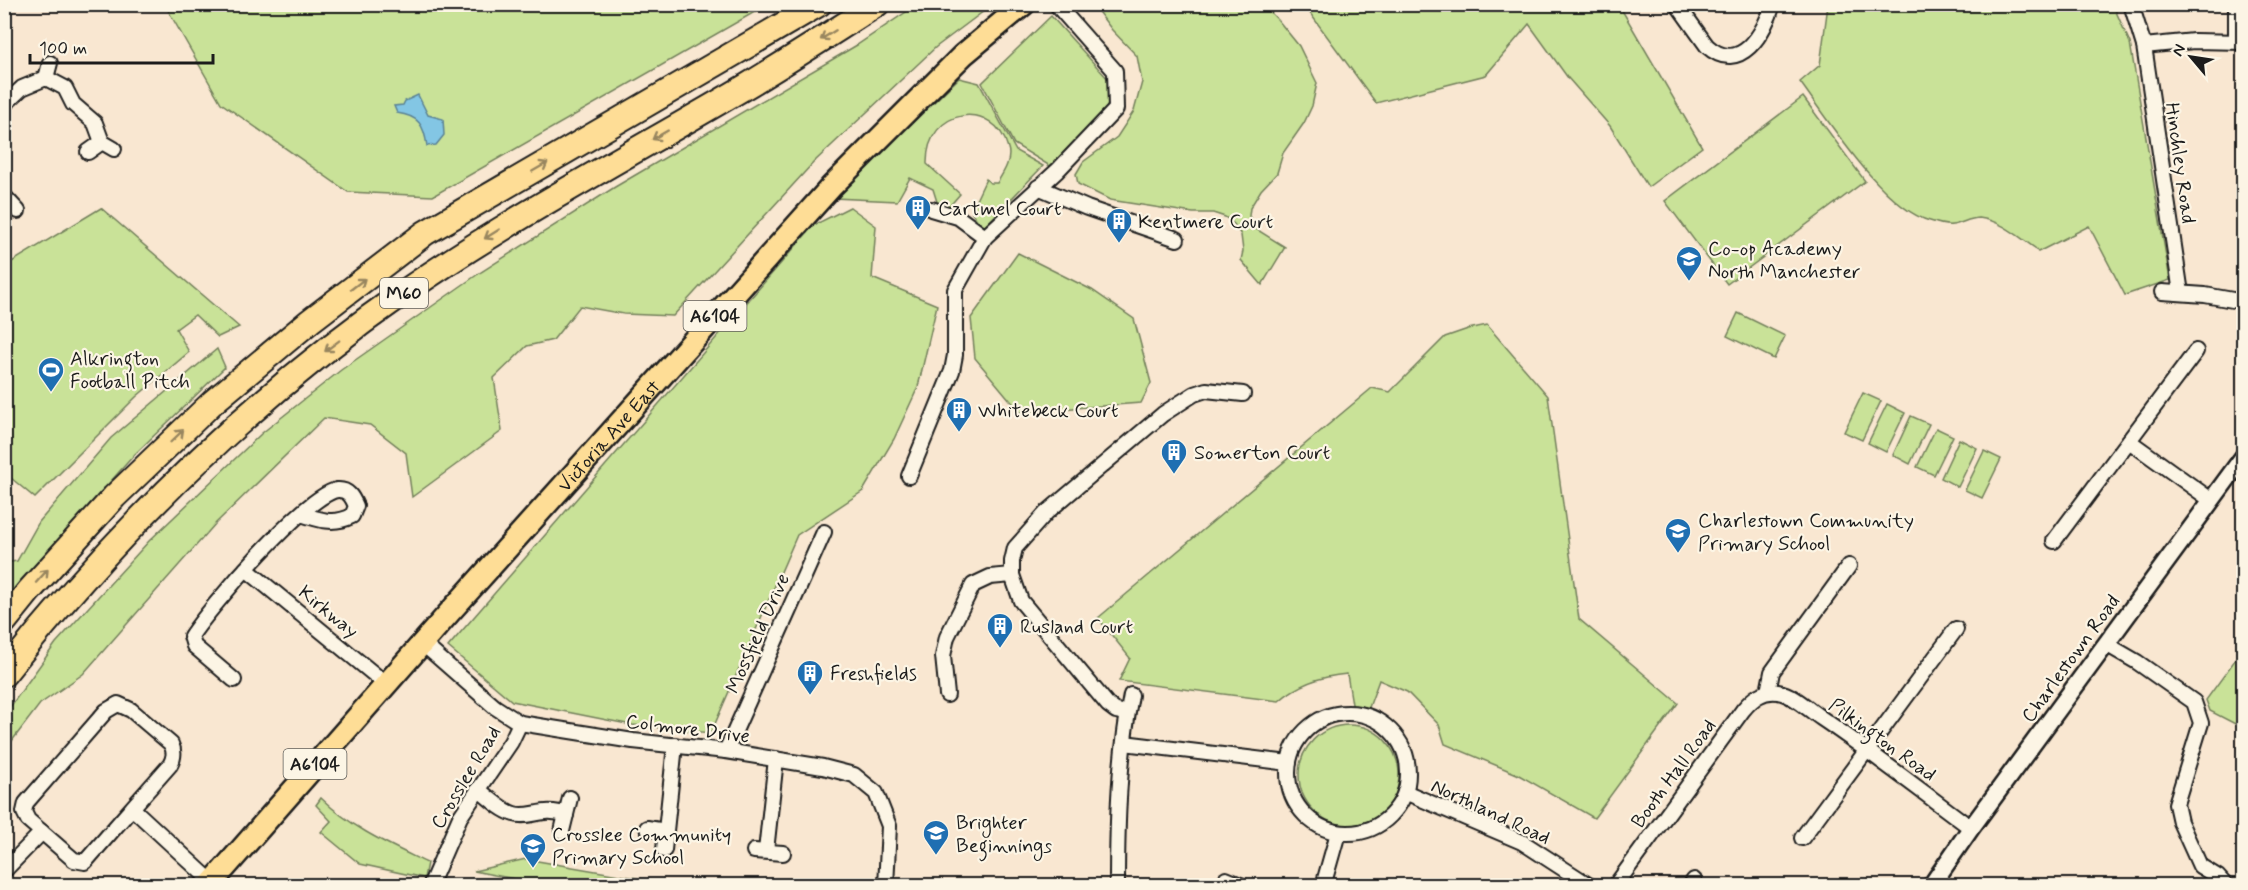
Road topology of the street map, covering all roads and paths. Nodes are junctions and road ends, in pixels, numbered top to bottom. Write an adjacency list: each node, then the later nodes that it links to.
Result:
1 (819, 4): 36 (highway, M60, one-way to 1)
2 (878, 4): 40 (highway, M60, one-way to 40)
3 (1024, 4): 38 (main road, Victoria Ave East / A6104)
4 (1056, 4): 15 (street)
5 (1677, 4): 6 (street)
6 (1773, 4)
7 (2131, 4): 10 (street, Hinchley Road)
8 (2236, 4): 9 (street)
9 (2240, 42): 10 (street)
10 (2144, 46): 22 (street, Hinchley Road)
11 (50, 63): 12 (street)
12 (46, 78): 13 (street); 14 (street)
13 (4, 105)
14 (88, 152)
15 (1038, 187): 19 (street); 20 (street)
16 (4, 196): 18 (street)
17 (931, 209): 19 (street)
18 (18, 211)
19 (985, 237): 28 (street)
20 (1177, 239)
21 (2162, 292): 22 (street)
22 (2181, 293): 23 (street)
23 (2244, 302)
24 (2196, 351): 26 (street)
25 (1243, 394): 35 (street)
26 (2129, 441): 29 (street); 32 (street)
27 (2244, 456): 29 (street, Charlestown Road)
28 (909, 476)
29 (2211, 500): 39 (street, Charlestown Road)
30 (301, 514): 34 (street)
31 (824, 532): 51 (street, Mossfield Drive)
32 (2054, 541)
33 (1849, 566): 43 (street)
34 (246, 569): 41 (street); 42 (street, Kirkway)
35 (1012, 575): 44 (street); 46 (street)
36 (4, 622)
37 (1956, 628): 50 (street)
38 (422, 643): 42 (main road, Victoria Ave East / A6104); 47 (street, Colmore Drive)
39 (2106, 644): 60 (street, Charlestown Road); 79 (street)
40 (4, 674)
41 (234, 680)
42 (386, 684): 70 (main road, Victoria Ave East / A6104)
43 (1768, 692): 50 (street, Pilkington Road); 77 (street, Booth Hall Road)
44 (947, 695)
45 (1131, 695): 46 (street)
46 (1127, 713): 48 (street)
47 (520, 723): 49 (street, Colmore Drive); 54 (street, Crosslee Road)
48 (1124, 744): 53 (street); 73 (street)
49 (675, 745): 51 (street, Colmore Drive); 63 (street)
50 (1866, 749): 60 (street, Pilkington Road); 65 (street)
51 (726, 751): 52 (street, Colmore Drive)
52 (776, 759): 67 (street); 72 (street, Colmore Drive)
53 (1289, 763): 55 (street, Northland Road); 64 (street)
54 (478, 789): 58 (street); 71 (street, Crosslee Road)
55 (1405, 792): 64 (street, Northland Road); 76 (street, Northland Road)
56 (570, 798): 58 (street)
57 (132, 808): 61 (street); 61 (street); 70 (street)
58 (566, 814): 62 (street)
59 (647, 828): 63 (street)
60 (1971, 828): 78 (street, Charlestown Road)
61 (42, 831): 68 (street)
62 (562, 831)
63 (666, 831): 66 (street)
64 (1338, 832): 75 (street)
65 (1802, 838)
66 (664, 850)
67 (783, 853)
68 (4, 872)
69 (1226, 879): 74 (street)
70 (210, 884)
71 (430, 885)
72 (886, 885)
73 (1117, 885)
74 (1243, 885)
75 (1323, 885)
76 (1590, 885)
77 (1615, 885)
78 (1931, 885)
79 (2226, 885)

